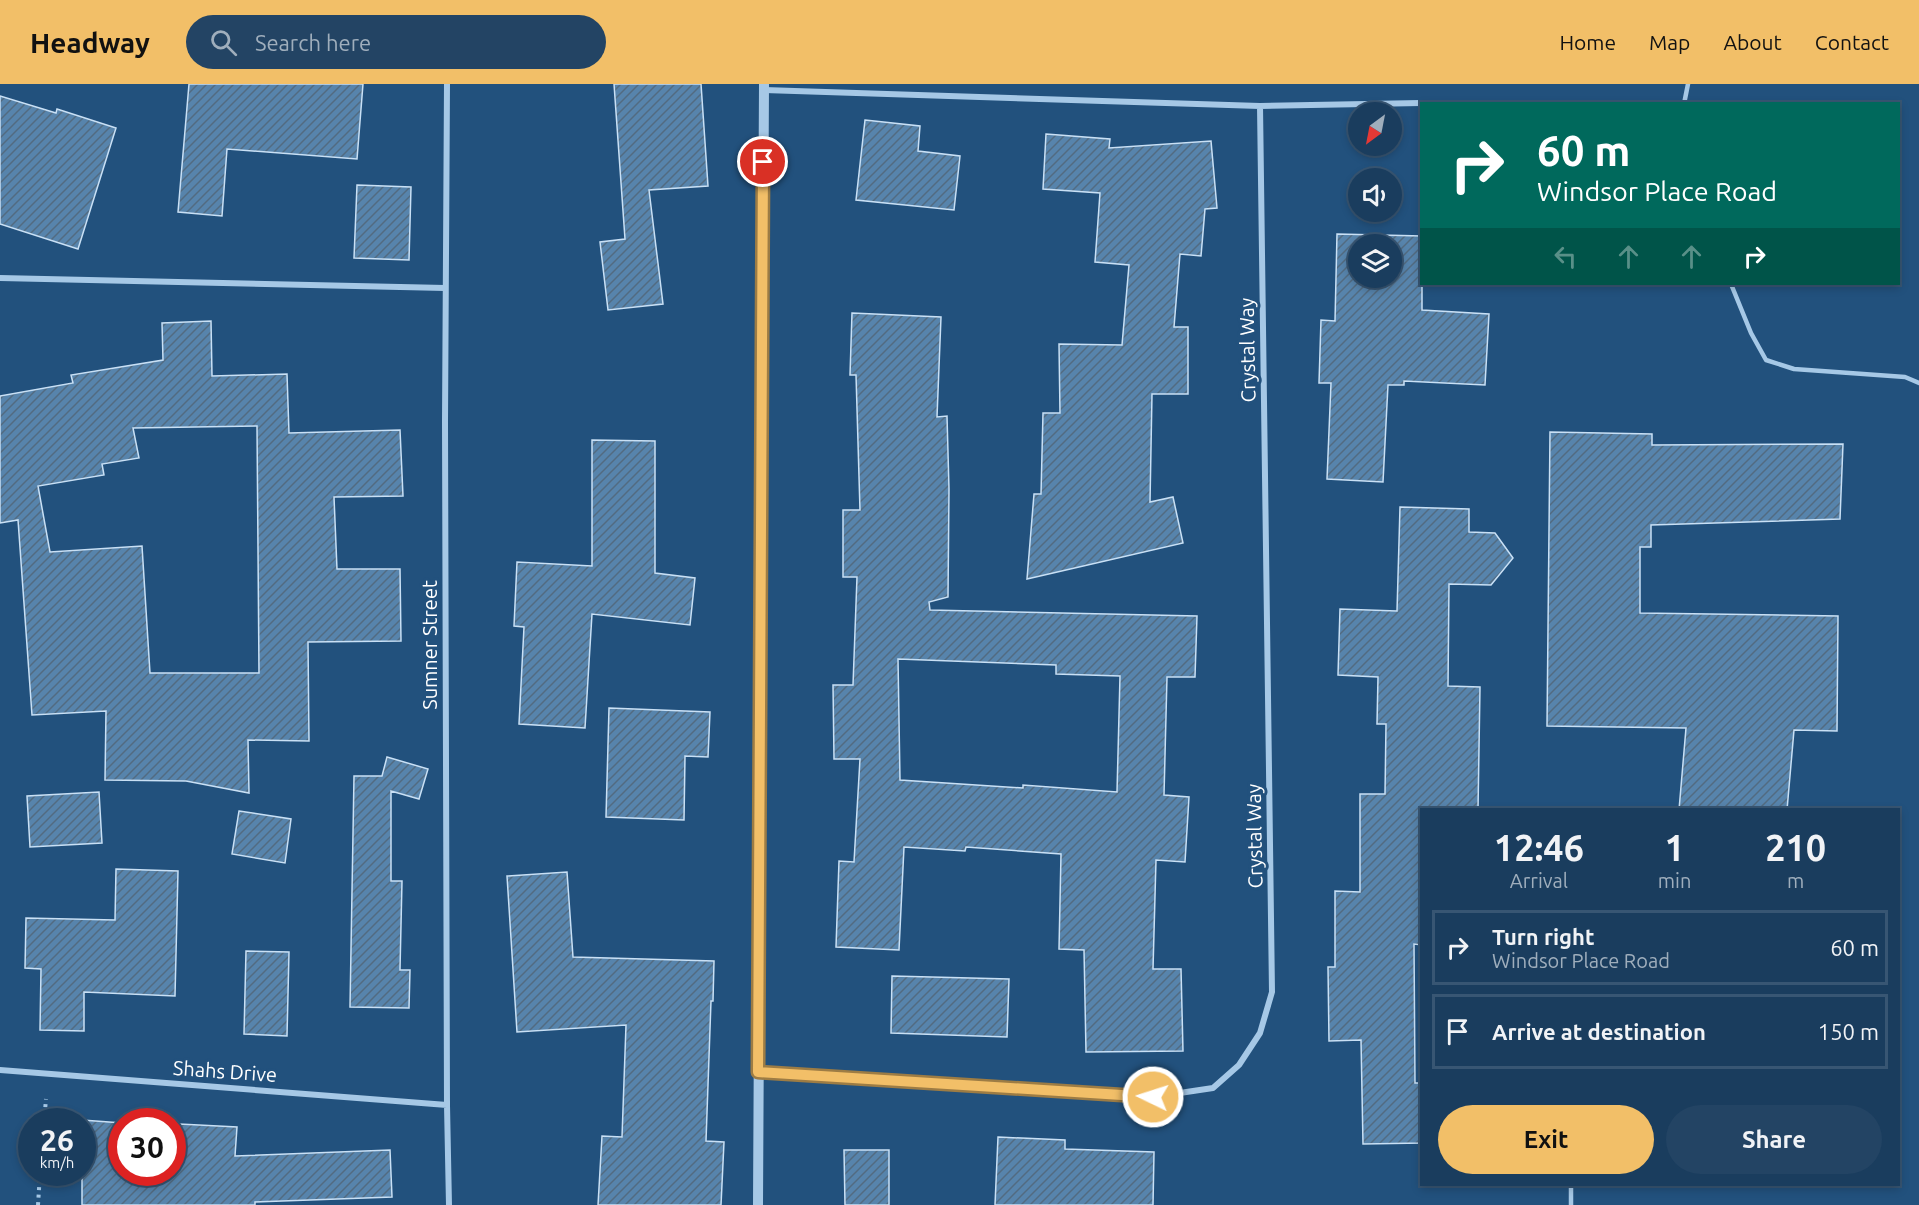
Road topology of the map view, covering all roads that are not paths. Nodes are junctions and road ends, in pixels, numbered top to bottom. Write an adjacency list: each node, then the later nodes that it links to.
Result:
1 (447, 84): 9 (street, Sumner Street)
2 (1688, 84): 4 (lane)
3 (764, 87): 6 (street); 12 (street)
4 (1684, 102)
5 (1420, 103): 6 (street)
6 (1260, 106): 12 (street, Crystal Way)
7 (0, 278): 9 (street)
8 (1731, 285): 10 (lane)
9 (445, 288): 13 (street, Sumner Street)
10 (1919, 383)
11 (0, 1070): 13 (street, Shahs Drive)
12 (758, 1072): 16 (street)
13 (447, 1105): 15 (street, Sumner Street)
14 (1571, 1186): 17 (lane)
15 (449, 1205)
16 (758, 1205)
17 (1571, 1205)

